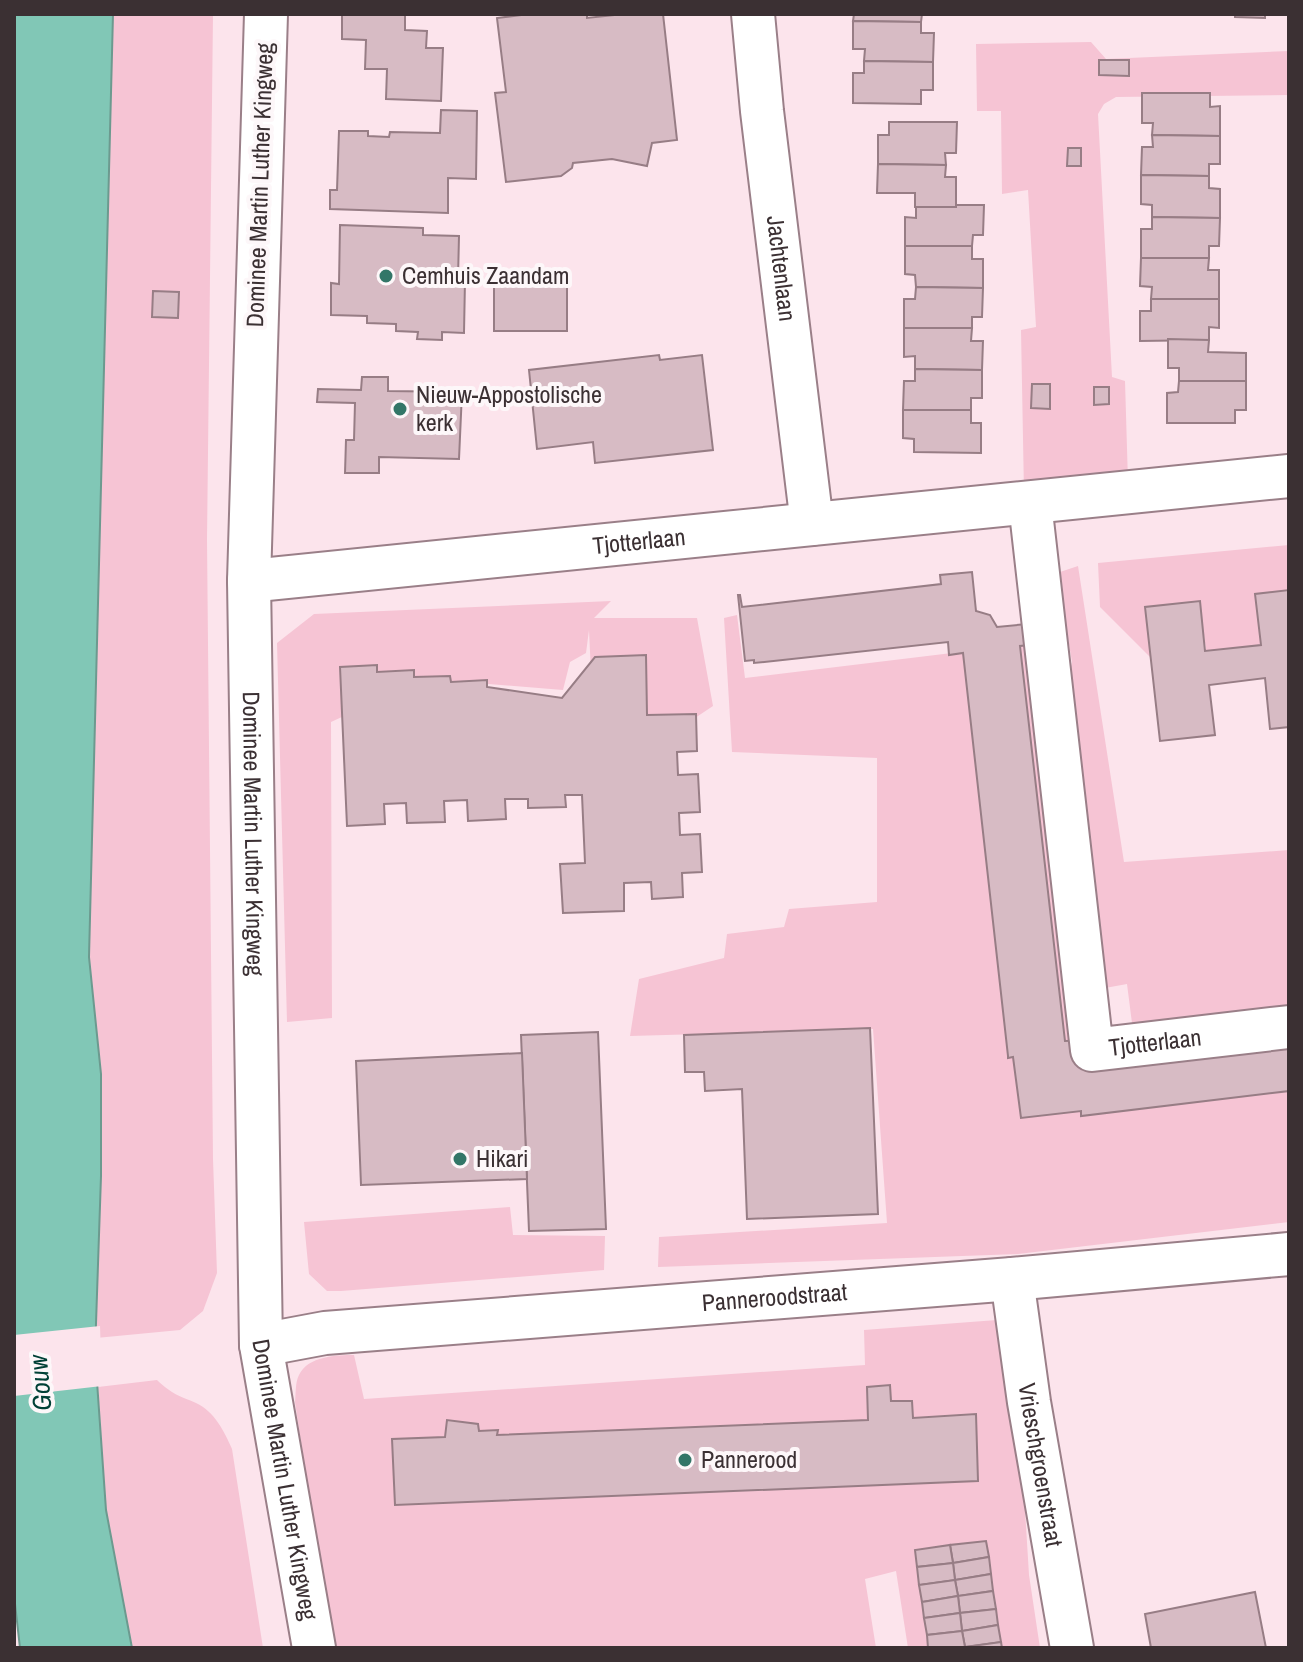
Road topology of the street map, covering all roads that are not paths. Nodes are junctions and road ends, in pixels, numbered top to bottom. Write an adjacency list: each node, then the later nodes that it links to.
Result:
1 (266, 14): 6 (street, Dominee Martin Luther Kingweg)
2 (753, 14): 5 (street, Jachtenlaan)
3 (1289, 476): 4 (street, Tjotterlaan)
4 (1030, 503): 5 (street, Tjotterlaan); 7 (street, Tjotterlaan)
5 (812, 524): 6 (street, Tjotterlaan)
6 (249, 581): 10 (street, Dominee Martin Luther Kingweg)
7 (1289, 1027)
8 (1289, 1254): 9 (street, Panneroodstraat)
9 (1012, 1279): 10 (street, Panneroodstraat); 12 (street, Vrieschgroenstraat)
10 (261, 1345): 11 (street, Dominee Martin Luther Kingweg)
11 (314, 1648)
12 (1072, 1648)

